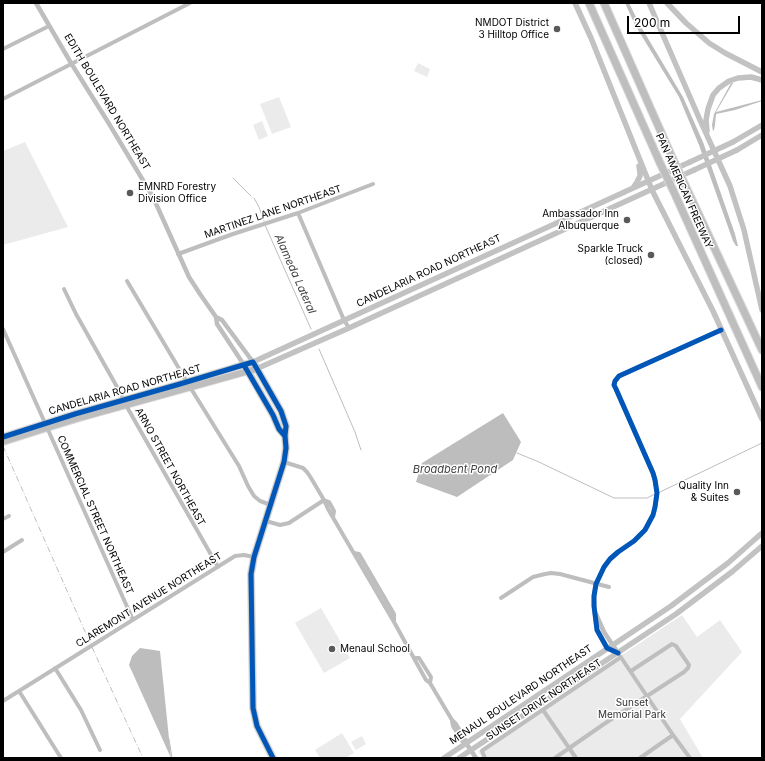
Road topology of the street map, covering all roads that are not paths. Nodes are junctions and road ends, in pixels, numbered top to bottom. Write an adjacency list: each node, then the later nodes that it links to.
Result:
1 (36, 3): 8 (street, EDITH BOULEVARD NORTHEAST)
2 (190, 3): 10 (street)
3 (575, 3): 15 (main road)
4 (588, 3): 38 (highway, PAN AMERICAN FREEWAY, bridge)
5 (604, 3): 32 (highway, PAN AMERICAN FREEWAY, bridge)
6 (649, 3): 17 (main road)
7 (670, 4): 11 (main road)
8 (49, 26): 9 (street); 10 (street, EDITH BOULEVARD NORTHEAST)
9 (3, 49)
10 (71, 63): 13 (street); 23 (street, EDITH BOULEVARD NORTHEAST)
11 (762, 72)
12 (762, 80): 17 (main road)
13 (3, 99)
14 (762, 126): 18 (main road, CANDELARIA ROAD NORTHEAST, bridge)
15 (628, 133): 18 (main road); 20 (main road)
16 (762, 135): 21 (main road, CANDELARIA ROAD NORTHEAST, bridge)
17 (708, 137): 26 (main road)
18 (648, 181): 20 (main road, CANDELARIA ROAD NORTHEAST); 21 (main road)
19 (373, 184): 22 (street, MARTINEZ LANE NORTHEAST)
20 (632, 188): 28 (main road, CANDELARIA ROAD NORTHEAST)
21 (652, 190): 29 (main road, CANDELARIA ROAD NORTHEAST); 31 (main road)
22 (298, 213): 23 (street, MARTINEZ LANE NORTHEAST); 28 (street)
23 (178, 254): 27 (street, EDITH BOULEVARD NORTHEAST)
24 (127, 281): 37 (street)
25 (64, 289): 39 (street, ARNO STREET NORTHEAST)
26 (762, 310)
27 (216, 317): 33 (street, EDITH BOULEVARD NORTHEAST); 34 (street, EDITH BOULEVARD NORTHEAST)
28 (344, 320): 29 (street); 33 (main road, CANDELARIA ROAD NORTHEAST)
29 (349, 328): 35 (main road, CANDELARIA ROAD NORTHEAST)
30 (3, 329): 41 (street, COMMERCIAL STREET NORTHEAST)
31 (721, 330): 40 (main road); 57 (street)
32 (762, 350)
33 (253, 362): 34 (main road, CANDELARIA ROAD NORTHEAST); 35 (main road, EDITH BOULEVARD NORTHEAST)
34 (244, 365): 36 (main road, EDITH BOULEVARD NORTHEAST); 37 (main road, CANDELARIA ROAD NORTHEAST)
35 (256, 369): 36 (main road, CANDELARIA ROAD NORTHEAST); 43 (main road, EDITH BOULEVARD NORTHEAST)
36 (248, 372): 37 (main road, CANDELARIA ROAD NORTHEAST); 43 (main road, EDITH BOULEVARD NORTHEAST)
37 (188, 385): 39 (main road, CANDELARIA ROAD NORTHEAST); 47 (street)
38 (762, 387)
39 (124, 403): 41 (main road, CANDELARIA ROAD NORTHEAST); 56 (street, ARNO STREET NORTHEAST)
40 (762, 419)
41 (46, 425): 42 (main road, CANDELARIA ROAD NORTHEAST); 44 (main road, CANDELARIA ROAD NORTHEAST); 60 (street, COMMERCIAL STREET NORTHEAST)
42 (3, 436)
43 (285, 436): 45 (main road, EDITH BOULEVARD NORTHEAST)
44 (3, 442)
45 (284, 462): 46 (street); 47 (main road, EDITH BOULEVARD NORTHEAST)
46 (324, 500): 50 (street); 70 (street)
47 (271, 505): 50 (main road, EDITH BOULEVARD NORTHEAST)
48 (9, 516): 49 (street)
49 (3, 519)
50 (266, 521): 55 (main road, EDITH BOULEVARD NORTHEAST)
51 (762, 533): 61 (main road, MENAUL BOULEVARD NORTHEAST)
52 (22, 540): 54 (street)
53 (762, 546): 62 (main road, MENAUL BOULEVARD NORTHEAST)
54 (3, 552)
55 (254, 557): 56 (street, CLAREMONT AVENUE NORTHEAST); 75 (main road, EDITH BOULEVARD NORTHEAST)
56 (218, 567): 60 (street, CLAREMONT AVENUE NORTHEAST)
57 (596, 584): 58 (street); 59 (street); 61 (street)
58 (609, 587)
59 (501, 598)
60 (133, 620): 63 (street, CLAREMONT AVENUE NORTHEAST)
61 (610, 647): 62 (street); 70 (main road, MENAUL BOULEVARD NORTHEAST)
62 (620, 655): 64 (street); 68 (street, SUNSET DRIVE NORTHEAST); 73 (main road, MENAUL BOULEVARD NORTHEAST)
63 (55, 668): 65 (street, CLAREMONT AVENUE NORTHEAST); 72 (street)
64 (631, 671): 66 (street); 66 (street)
65 (19, 691): 67 (street, CLAREMONT AVENUE NORTHEAST); 74 (street)
66 (647, 696): 69 (street); 71 (street)
67 (3, 701)
68 (543, 710): 71 (street); 79 (street, SUNSET DRIVE NORTHEAST)
69 (673, 736): 82 (street); 83 (street)
70 (466, 743): 73 (street); 76 (main road, MENAUL BOULEVARD NORTHEAST)
71 (569, 748): 80 (street); 81 (street)
72 (100, 750)
73 (471, 750): 77 (main road, MENAUL BOULEVARD NORTHEAST); 78 (street)
74 (61, 758)
75 (273, 758)
76 (444, 758)
77 (460, 758)
78 (476, 758)
79 (485, 758)
80 (554, 758)
81 (576, 758)
82 (640, 758)
83 (690, 758)

